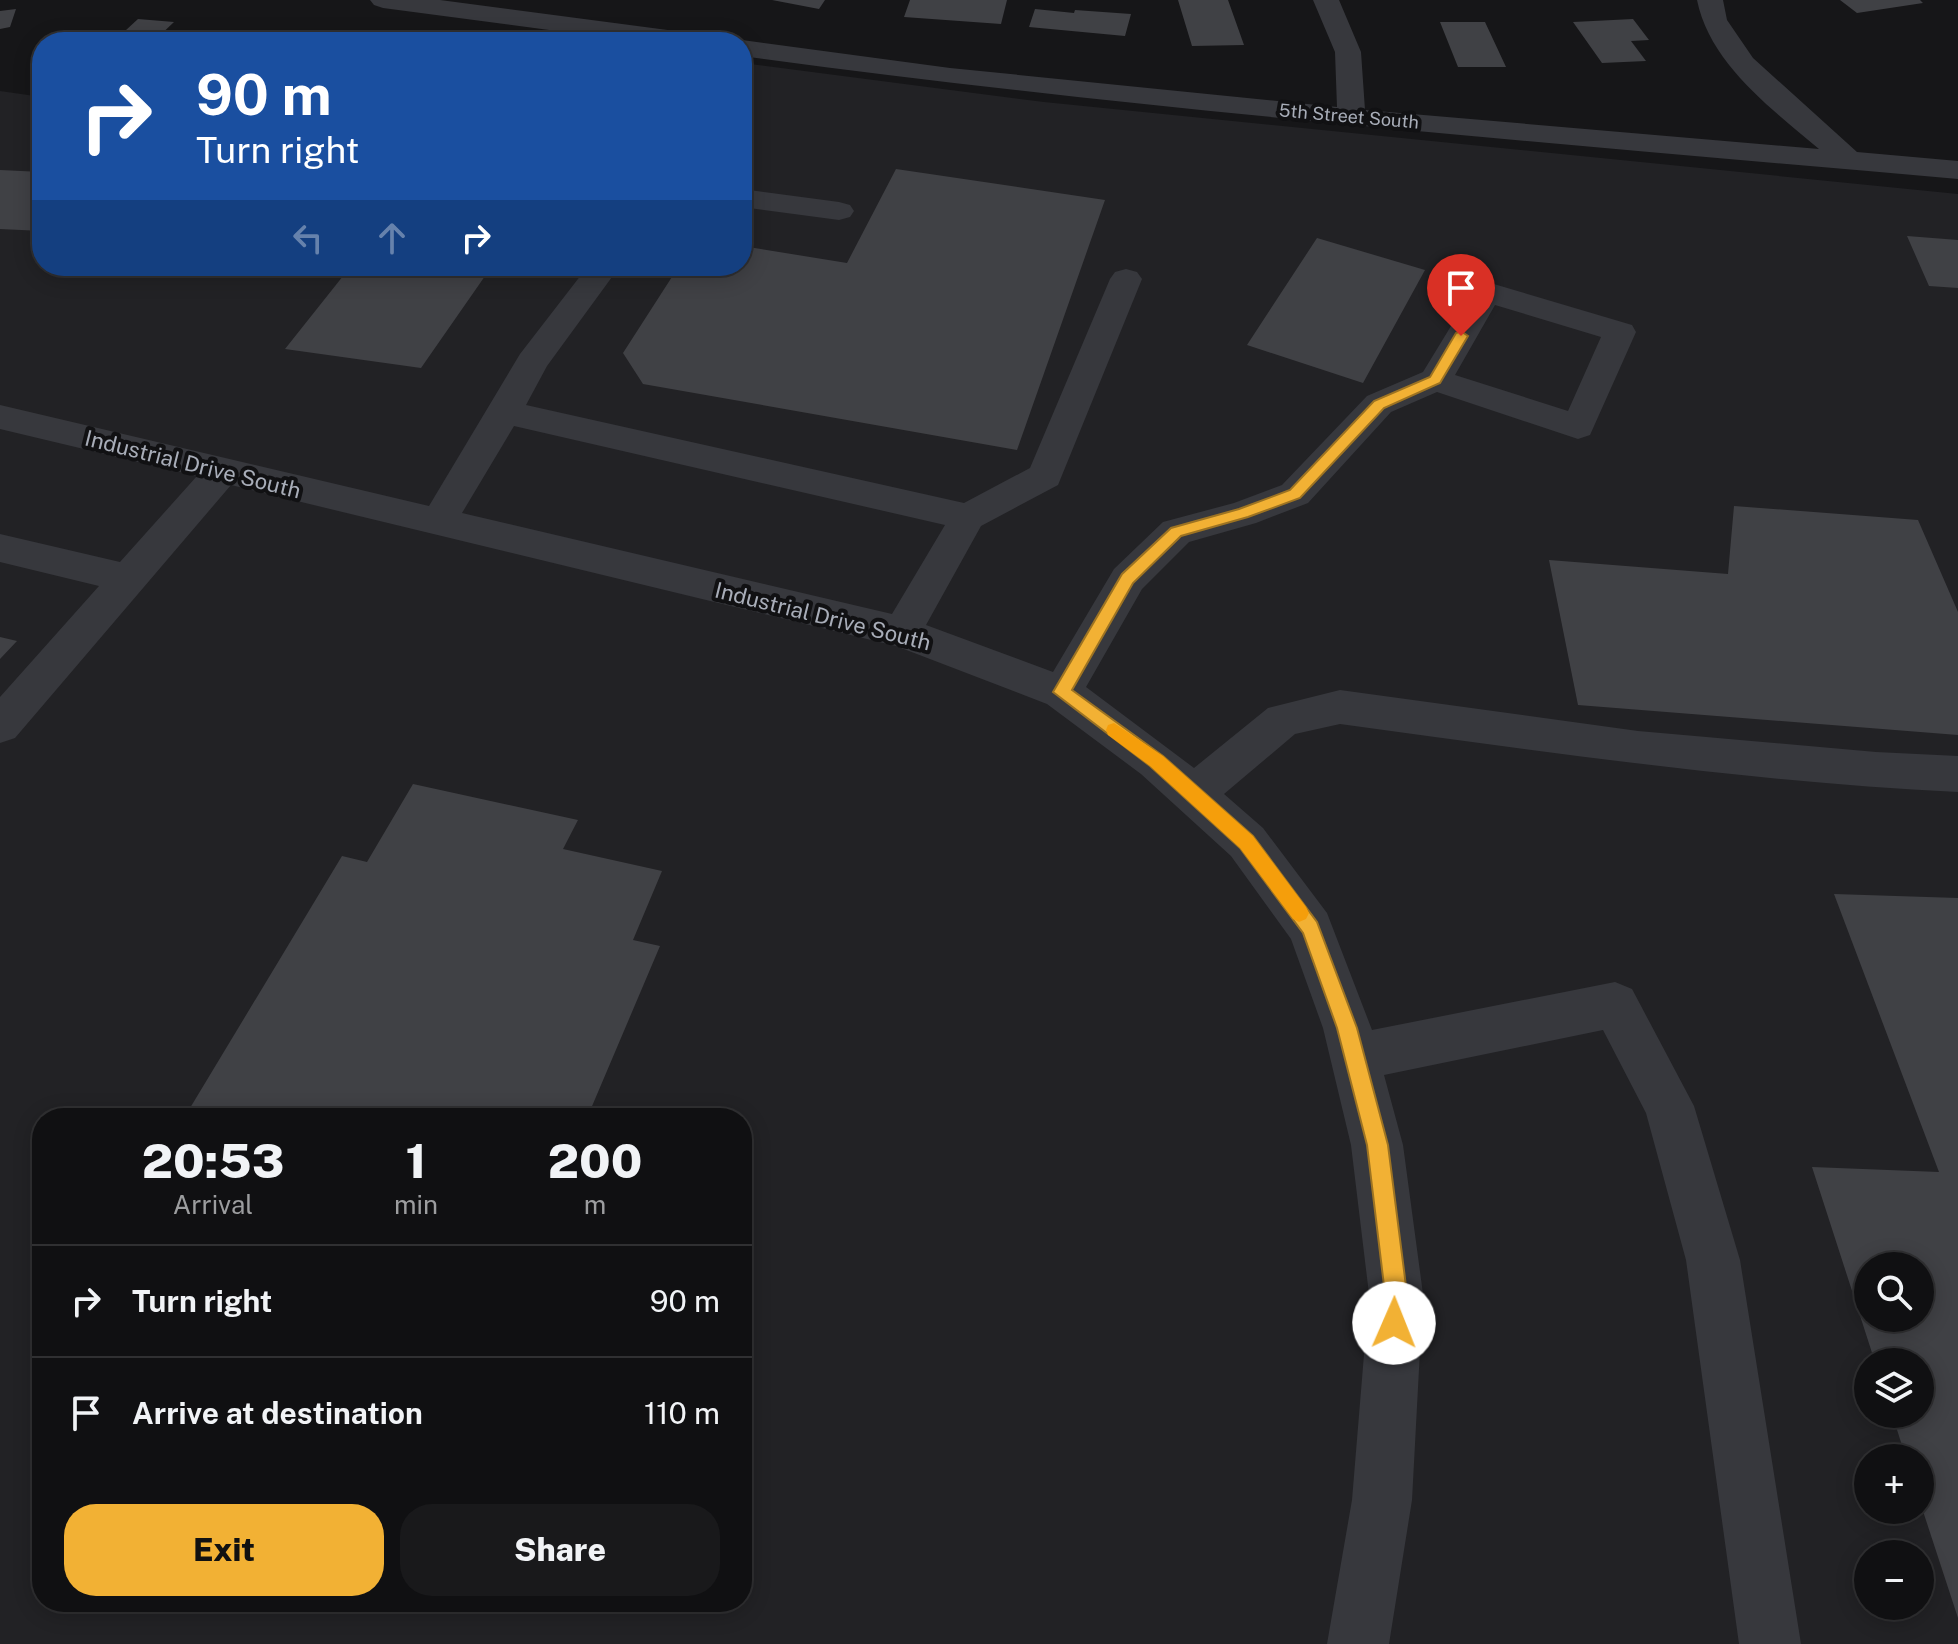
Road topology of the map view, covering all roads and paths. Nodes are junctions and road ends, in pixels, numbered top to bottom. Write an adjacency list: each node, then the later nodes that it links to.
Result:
1 (383, 0): 4 (street)
2 (1326, 0): 6 (street)
3 (1710, 0): 7 (street)
4 (623, 32)
5 (752, 49): 6 (street, 5th Street South)
6 (1351, 117): 7 (street, 5th Street South)
7 (1847, 159): 8 (street, 5th Street South)
8 (1958, 170)
9 (752, 199): 10 (street)
10 (839, 211)
11 (596, 276): 14 (street)
12 (1126, 279): 17 (street)
13 (1435, 380): 13 (street); 22 (street)
14 (505, 412): 17 (street); 18 (street)
15 (0, 417): 16 (street, Industrial Drive South)
16 (222, 471): 18 (street, Industrial Drive South); 20 (street)
17 (968, 517): 21 (street)
18 (437, 523): 21 (street, Industrial Drive South)
19 (0, 548): 20 (street)
20 (130, 579): 23 (street)
21 (902, 632): 22 (street, Industrial Drive South)
22 (1062, 692): 25 (street, Industrial Drive South)
23 (0, 726)
24 (1958, 774): 25 (street)
25 (1193, 794): 26 (street, Industrial Drive South)
26 (1355, 1057): 27 (street, Industrial Drive South); 28 (street)
27 (1358, 1644)
28 (1770, 1644)

